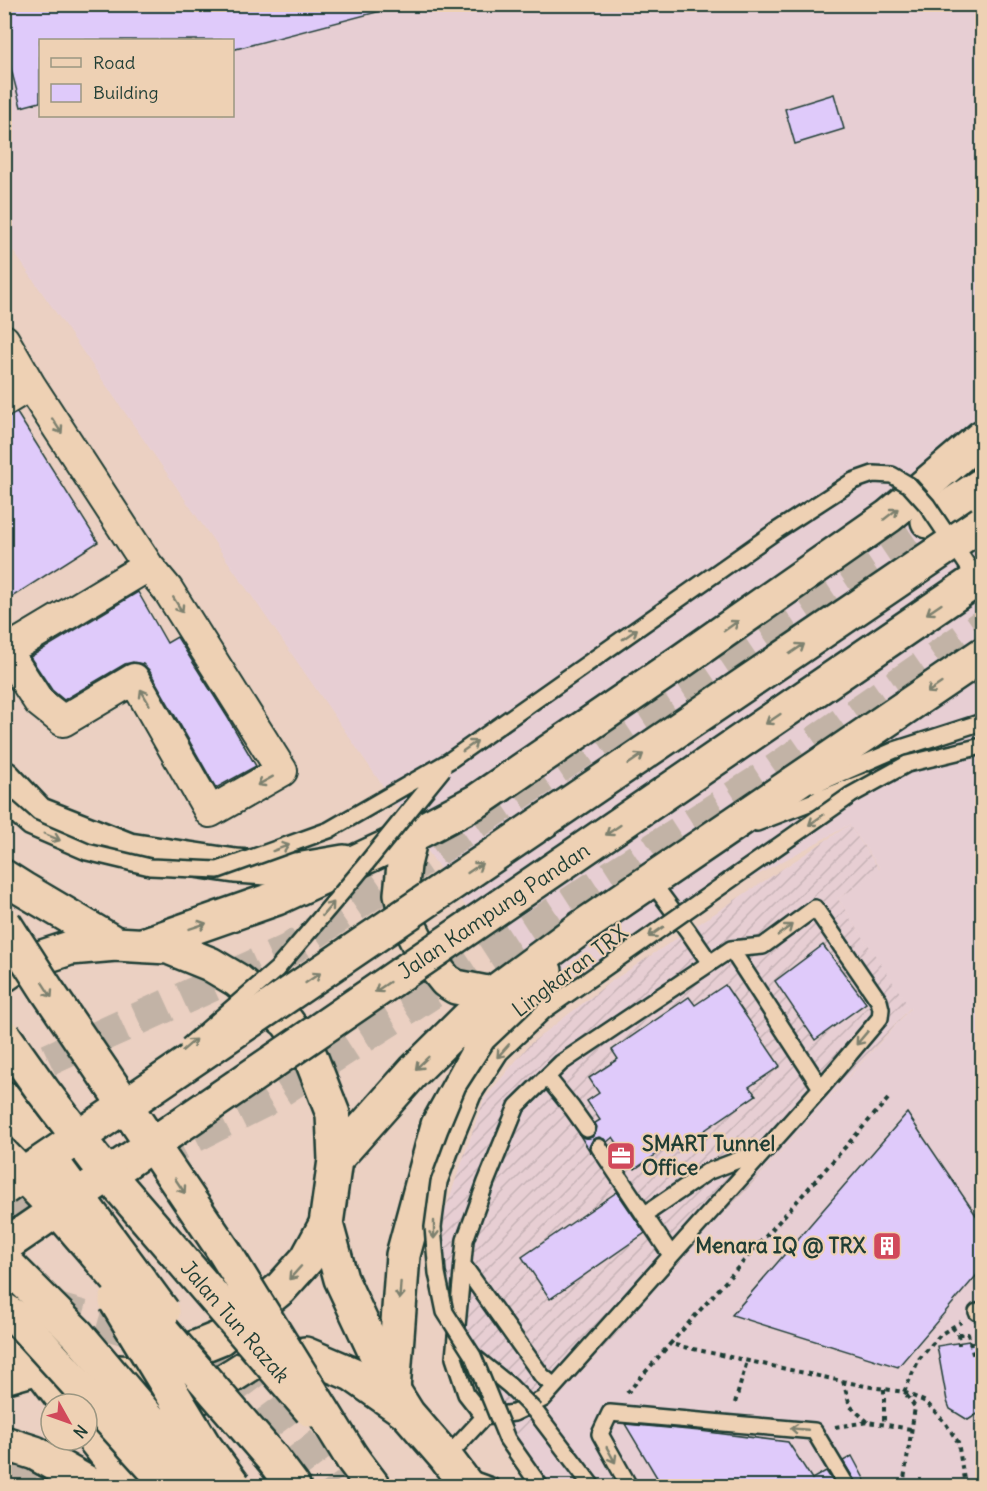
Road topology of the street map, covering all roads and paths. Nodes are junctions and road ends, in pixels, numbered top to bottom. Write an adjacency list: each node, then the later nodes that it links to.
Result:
1 (4, 340): 2 (street)
2 (30, 385): 3 (street); 8 (street, one-way to 8)
3 (4, 401)
4 (982, 437): 21 (main road, one-way to 4)
5 (982, 485): 6 (main road)
6 (928, 521)
7 (982, 523): 38 (main road, one-way to 7, bridge)
8 (148, 566): 11 (street); 11 (street, one-way to 11)
9 (982, 576): 48 (main road, Jalan Kampung Pandan, one-way to 48, bridge)
10 (982, 589): 17 (lane, one-way to 10, bridge)
11 (5, 650)
12 (982, 655): 22 (main road, one-way to 22)
13 (982, 722): 22 (lane)
14 (982, 742): 18 (lane, bridge)
15 (982, 746): 18 (lane, Lingkaran TRX, bridge)
16 (982, 753): 22 (lane)
17 (449, 761): 20 (lane, one-way to 17, bridge); 38 (lane, one-way to 17, bridge)
18 (906, 764): 59 (lane, Lingkaran TRX, one-way to 59, bridge)
19 (4, 778): 23 (main road)
20 (4, 805)
21 (411, 836): 23 (main road); 32 (main road)
22 (706, 843): 25 (main road)
23 (361, 859): 28 (main road, one-way to 23)
24 (4, 877): 28 (main road)
25 (651, 881): 27 (main road); 30 (lane)
26 (4, 923): 81 (main road, one-way to 81, bridge)
27 (581, 928): 32 (main road); 70 (main road, one-way to 70)
28 (130, 944): 31 (main road); 43 (main road)
29 (731, 949): 30 (lane); 35 (lane); 35 (lane, one-way to 35)
30 (710, 963): 34 (lane)
31 (4, 975)
32 (492, 994): 43 (main road, one-way to 43)
33 (4, 1036): 81 (main road, Jalan Tun Razak, bridge)
34 (547, 1077): 39 (lane); 51 (lane)
35 (821, 1088): 41 (lane)
36 (4, 1098): 80 (main road, bridge)
37 (888, 1099): 56 (path)
38 (97, 1125): 44 (main road, bridge)
39 (587, 1129)
40 (599, 1147): 45 (lane)
41 (765, 1150): 45 (lane); 49 (lane)
42 (4, 1156): 46 (main road, bridge)
43 (335, 1160): 47 (main road)
44 (4, 1188)
45 (644, 1215): 49 (lane)
46 (65, 1218): 78 (main road, bridge); 80 (main road, bridge)
47 (326, 1224): 62 (main road, one-way to 62); 70 (main road)
48 (4, 1246)
49 (671, 1255): 65 (lane)
50 (4, 1261): 78 (main road, bridge); 86 (main road, bridge)
51 (463, 1265): 65 (lane); 72 (lane)
52 (4, 1310): 85 (main road, bridge)
53 (980, 1312): 54 (path)
54 (952, 1327): 55 (path); 68 (path)
55 (958, 1334): 57 (path); 60 (path)
56 (670, 1344): 61 (path); 71 (path)
57 (959, 1345)
58 (4, 1349): 62 (main road)
59 (473, 1356): 91 (lane, Lingkaran TRX, bridge); 92 (lane, bridge)
60 (974, 1358)
61 (747, 1361): 64 (path); 69 (path)
62 (39, 1367): 63 (main road); 67 (main road)
63 (4, 1377)
64 (843, 1381): 66 (path); 73 (path)
65 (554, 1386): 72 (lane)
66 (884, 1389): 68 (path); 74 (path)
67 (58, 1392)
68 (904, 1392): 75 (path); 96 (path)
69 (735, 1401)
70 (401, 1402): 82 (main road); 85 (main road)
71 (610, 1413): 76 (lane, one-way to 71); 93 (lane, one-way to 93)
72 (484, 1418): 82 (lane)
73 (868, 1422): 74 (path); 76 (path)
74 (885, 1424): 75 (path)
75 (911, 1429): 95 (path)
76 (814, 1431): 94 (lane)
77 (4, 1443): 83 (main road)
78 (203, 1444): 87 (main road, bridge)
79 (99, 1445): 84 (main road)
80 (272, 1458): 88 (main road)
81 (352, 1458): 89 (main road, Jalan Tun Razak)
82 (457, 1473): 90 (lane)
83 (93, 1486)
84 (131, 1486)
85 (169, 1486)
86 (202, 1486)
87 (234, 1486)
88 (293, 1486)
89 (373, 1486)
90 (491, 1486)
91 (540, 1486)
92 (592, 1486)
93 (629, 1486)
94 (847, 1486)
95 (903, 1486)
96 (965, 1486)

